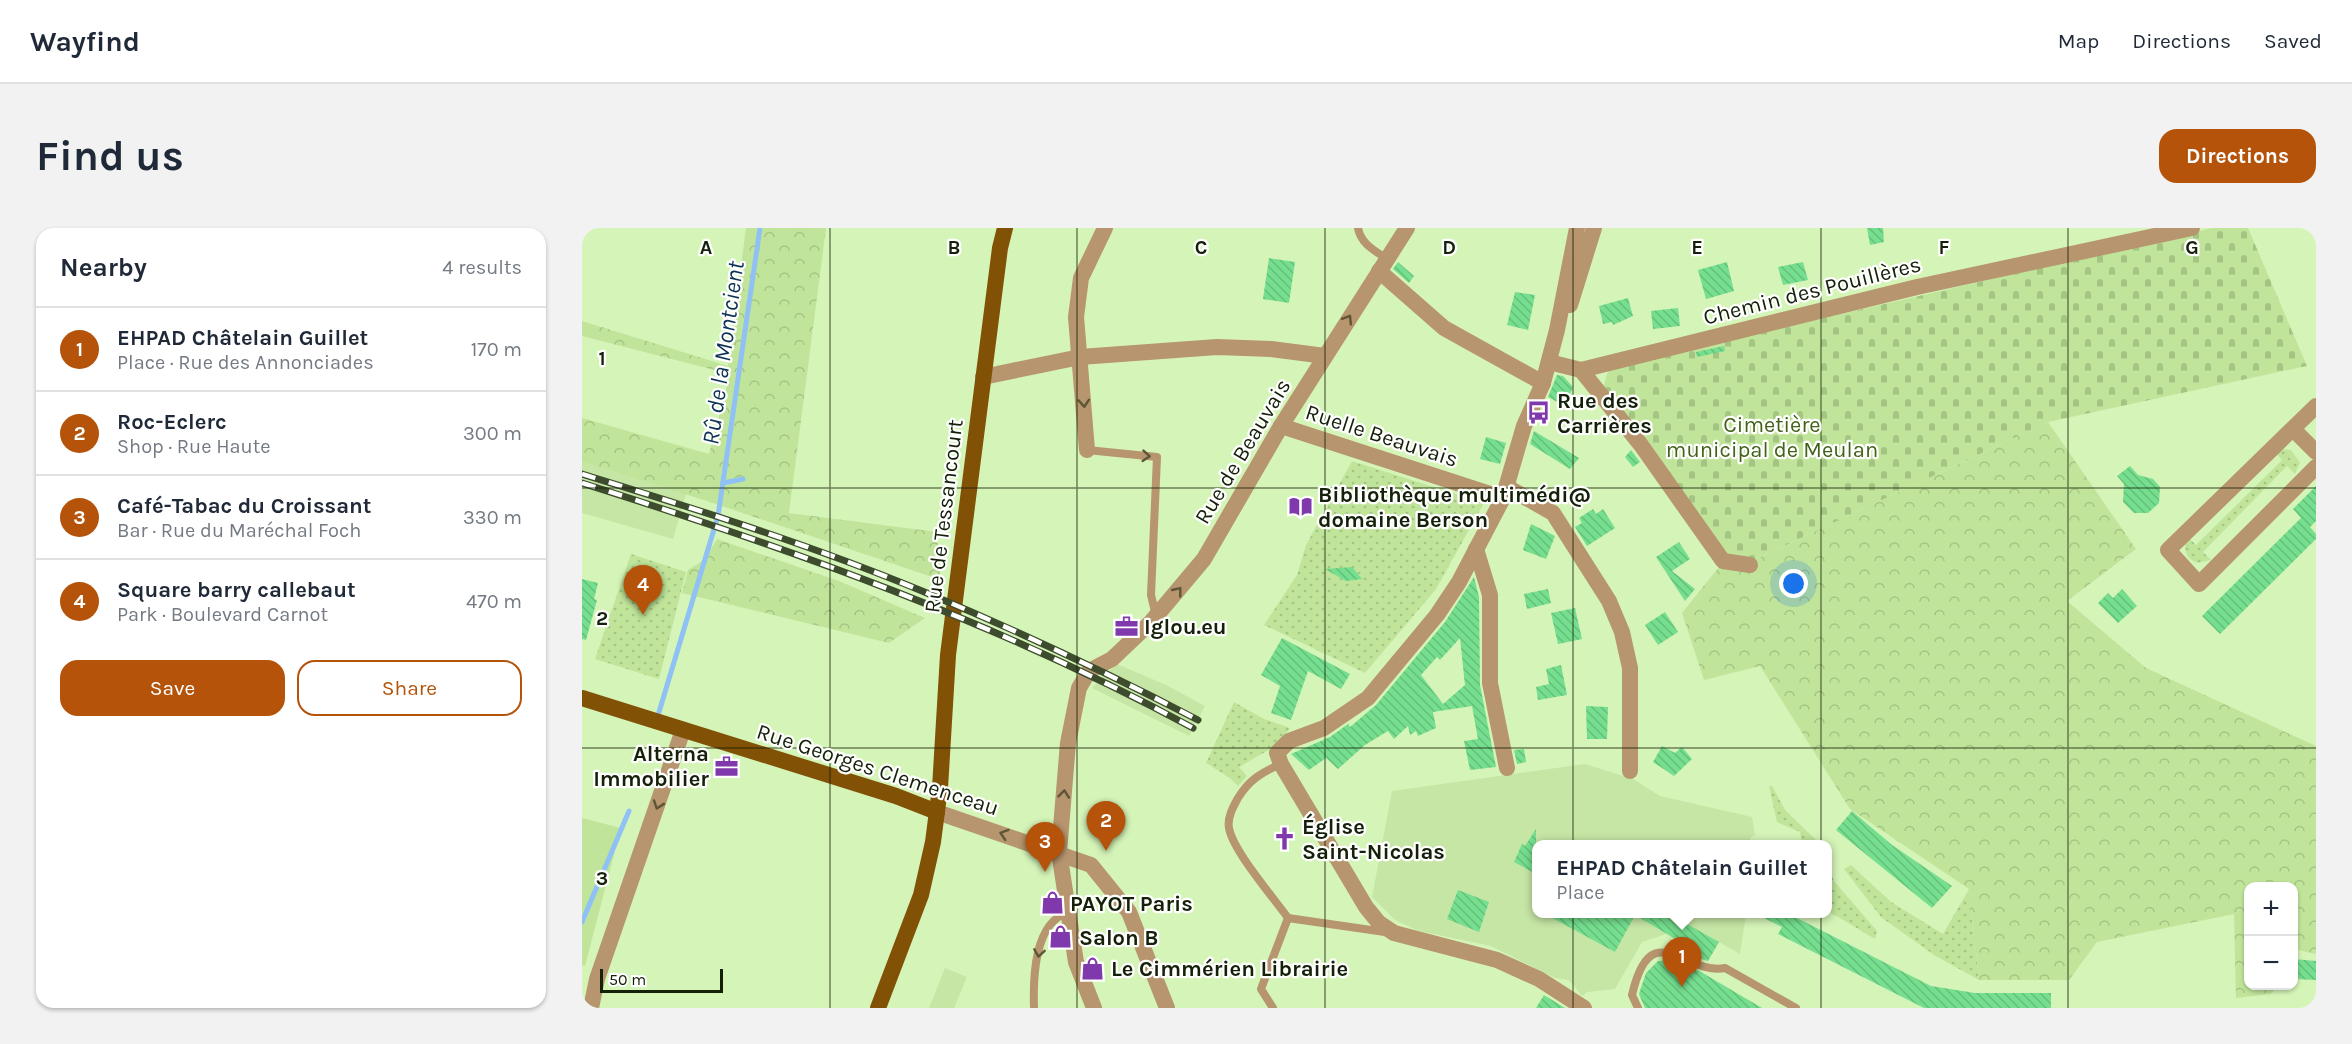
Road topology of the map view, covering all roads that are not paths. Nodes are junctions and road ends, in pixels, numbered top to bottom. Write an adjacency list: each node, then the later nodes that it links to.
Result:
1 (1005, 228): 14 (main road, Rue de Tessancourt)
2 (1105, 228): 11 (street)
3 (1358, 228): 8 (lane)
4 (1407, 228): 8 (street, Rue de Beauvais)
5 (1577, 228): 9 (street)
6 (1594, 228): 9 (street)
7 (2192, 228): 13 (street, Chemin des Pouillères)
8 (1383, 265): 10 (street, Rue de Beauvais, one-way to 8); 15 (street)
9 (1557, 330): 12 (street)
10 (1325, 356): 11 (street); 17 (street, Rue de Beauvais)
11 (1080, 357): 14 (street); 19 (street, one-way to 19)
12 (1549, 362): 13 (street, Chemin des Pouillères); 15 (street)
13 (1581, 370): 24 (street)
14 (983, 377): 31 (main road, Rue de Tessancourt)
15 (1543, 383): 22 (street)
16 (2316, 406): 18 (street)
17 (1281, 426): 22 (street, Ruelle Beauvais); 25 (street, Rue de Beauvais, one-way to 17)
18 (2293, 429): 20 (street); 21 (street)
19 (1087, 450): 25 (lane, one-way to 25)
20 (2316, 452)
21 (2316, 467)
22 (1505, 492): 23 (street); 30 (street, Ruelle Beauvais)
23 (1476, 549): 28 (street); 29 (street)
24 (1750, 565)
25 (1156, 617): 32 (street, Rue de Beauvais, one-way to 25)
26 (582, 698): 27 (main road, Rue Georges Clemenceau)
27 (675, 727): 31 (main road, Rue Georges Clemenceau); 36 (street, one-way to 36)
28 (1279, 760): 34 (lane); 35 (street)
29 (1507, 768)
30 (1630, 771)
31 (937, 812): 32 (street, Rue Georges Clemenceau, one-way to 31); 37 (main road, Rue de Tessancourt)
32 (1061, 860): 33 (street); 40 (street, Rue Georges Clemenceau)
33 (1069, 912): 38 (lane, one-way to 38); 39 (street)
34 (1288, 918): 35 (lane); 41 (lane)
35 (1394, 933): 42 (street)
36 (591, 1008)
37 (878, 1008)
38 (1034, 1008)
39 (1094, 1008)
40 (1167, 1008)
41 (1273, 1008)
42 (1584, 1008)
43 (1638, 1008): 44 (lane)
44 (1796, 1008)

